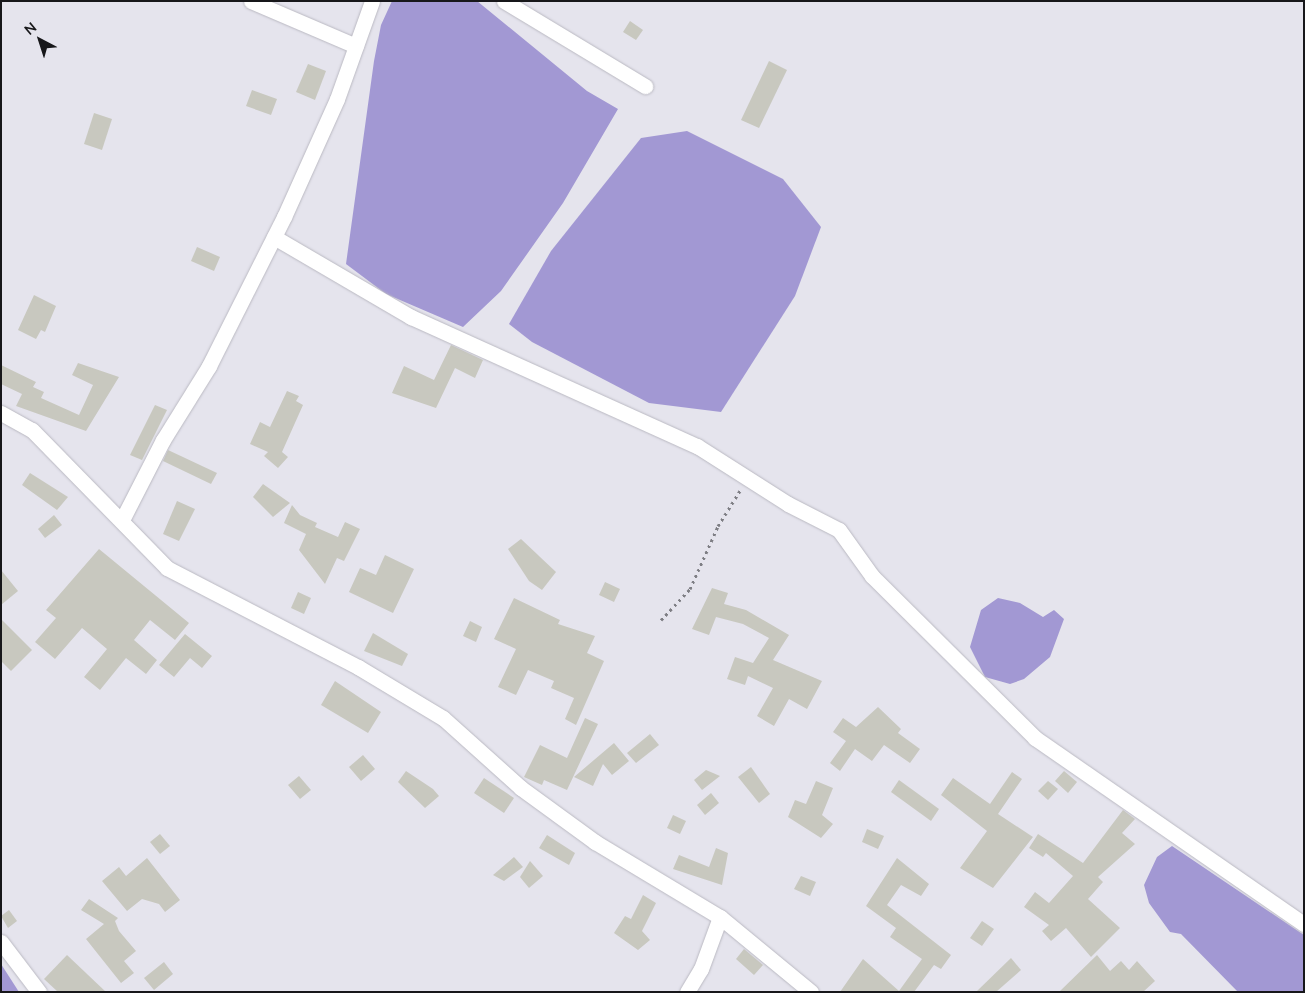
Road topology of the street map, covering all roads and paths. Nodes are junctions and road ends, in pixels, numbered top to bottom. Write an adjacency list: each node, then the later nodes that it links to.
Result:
1 (251, 1): 4 (street)
2 (372, 1): 4 (street)
3 (504, 1): 5 (street)
4 (356, 46): 6 (street)
5 (645, 86)
6 (274, 237): 8 (street); 9 (street)
7 (1, 413): 9 (street)
8 (748, 478): 10 (path); 12 (street)
9 (122, 520): 11 (street)
10 (661, 620)
11 (720, 916): 15 (street); 16 (street)
12 (1304, 924)
13 (1, 942): 14 (street)
14 (39, 992)
15 (687, 992)
16 (811, 992)

